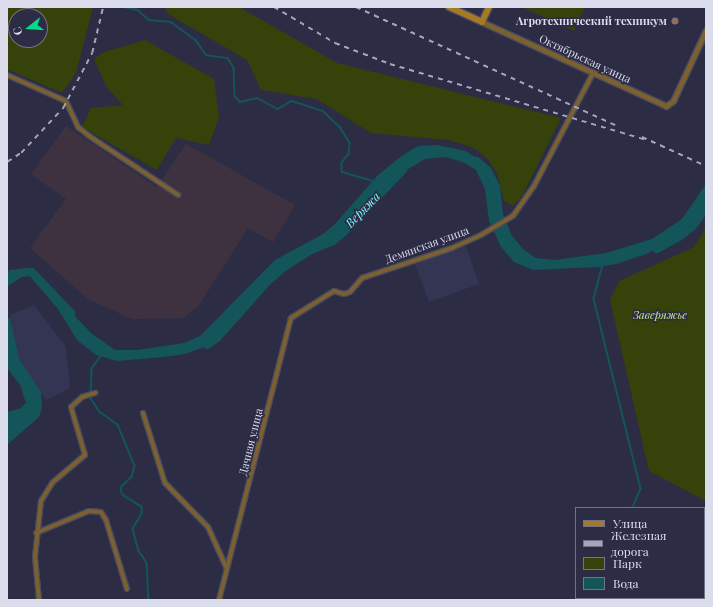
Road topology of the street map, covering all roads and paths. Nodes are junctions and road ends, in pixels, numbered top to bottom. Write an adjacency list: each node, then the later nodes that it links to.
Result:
1 (449, 7): 3 (main road, Октябрьская улица)
2 (489, 7): 3 (main road)
3 (482, 22): 5 (street, Октябрьская улица)
4 (706, 30): 5 (street, Октябрьская улица)
5 (593, 73): 8 (street, Демянская улица)
6 (7, 74): 7 (street)
7 (178, 195)
8 (291, 318): 12 (street, Дачная улица)
9 (95, 393): 11 (street)
10 (143, 413): 12 (street)
11 (36, 533): 13 (street); 14 (street)
12 (228, 569): 15 (street, Дачная улица)
13 (127, 589)
14 (39, 600)
15 (219, 600)

